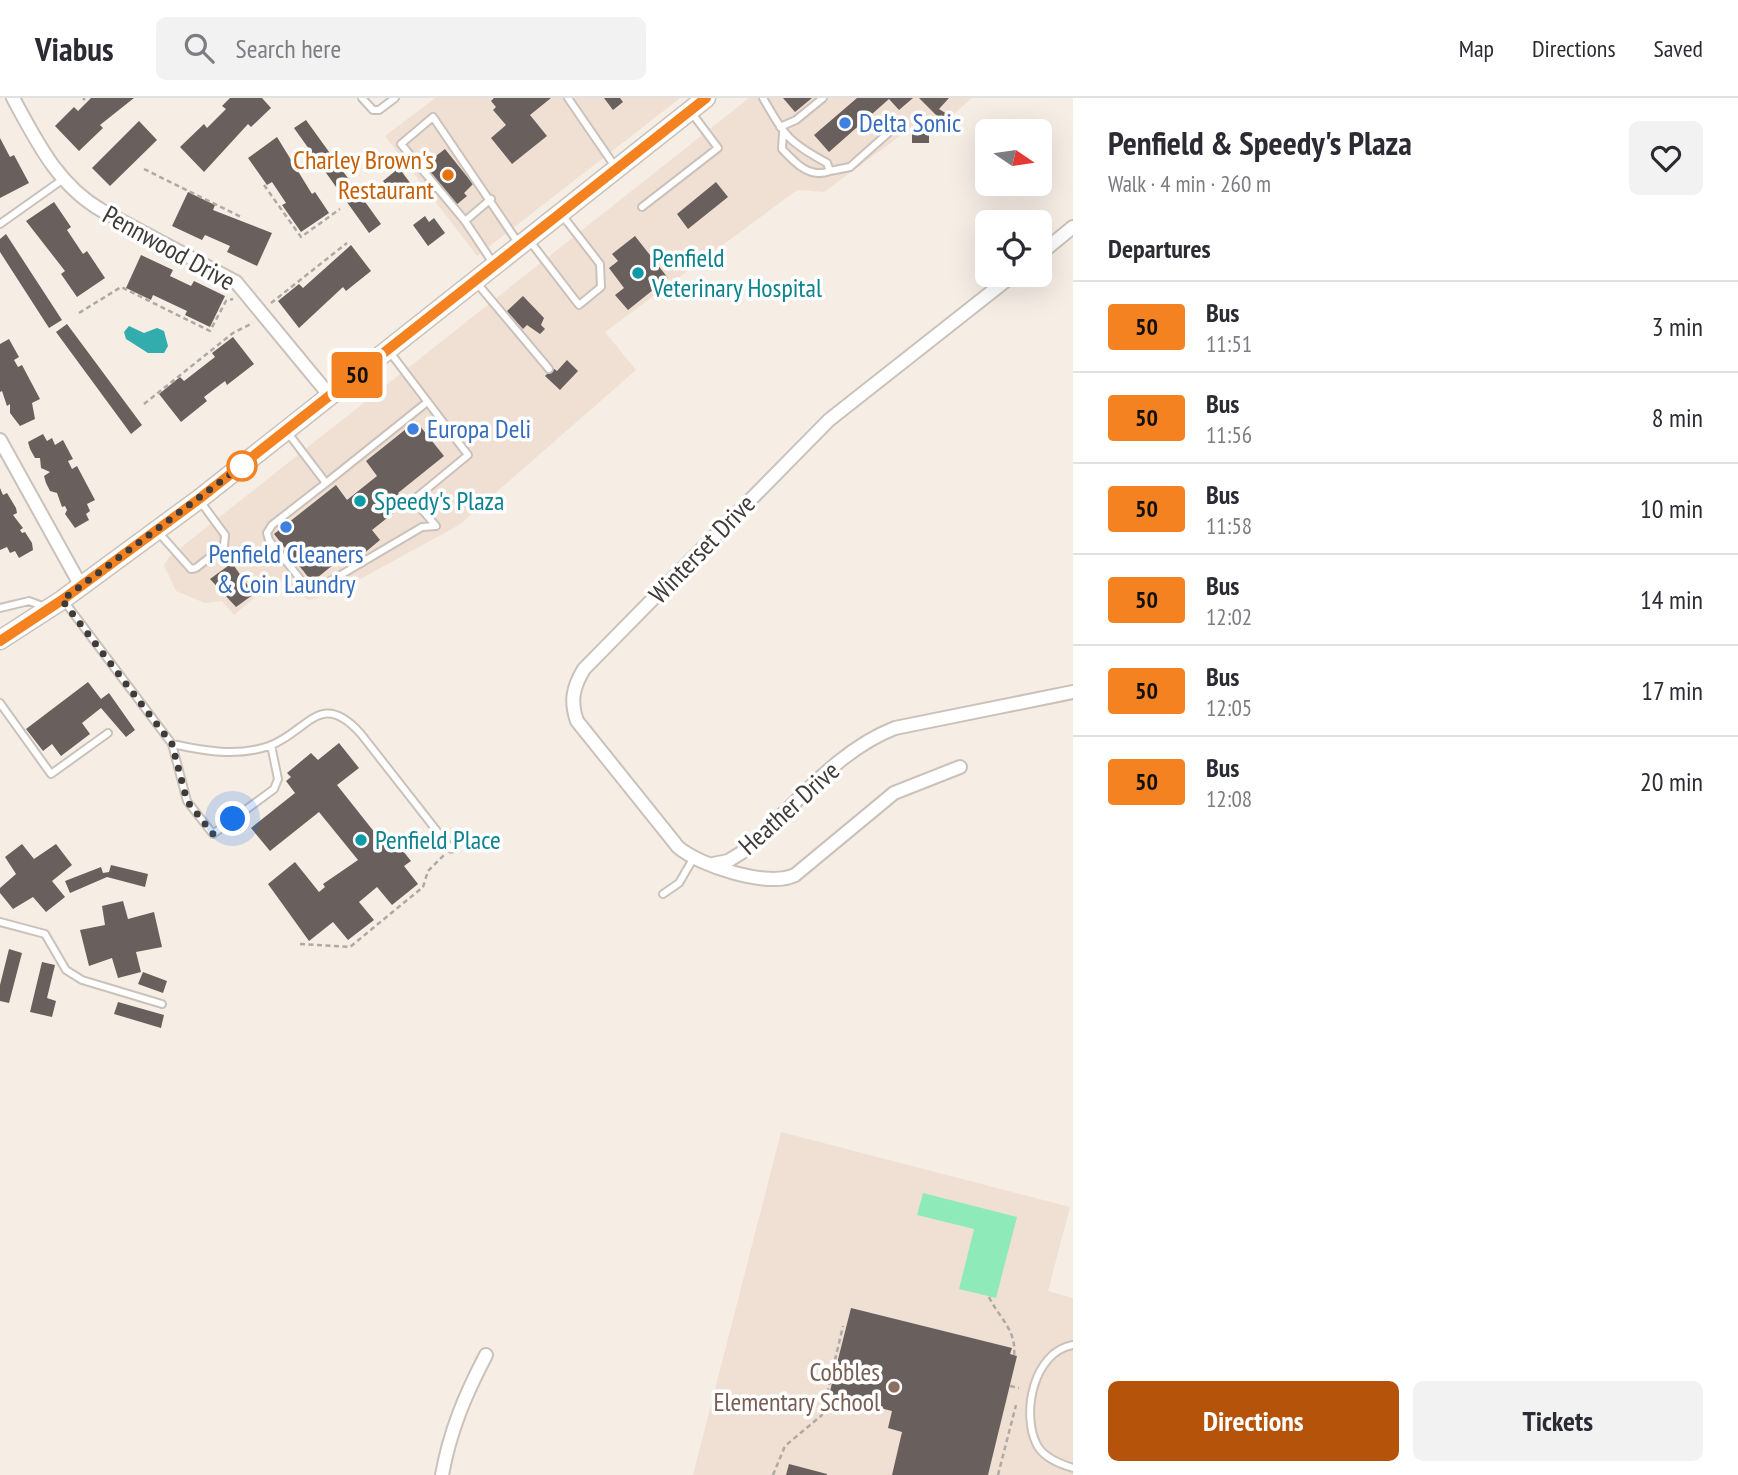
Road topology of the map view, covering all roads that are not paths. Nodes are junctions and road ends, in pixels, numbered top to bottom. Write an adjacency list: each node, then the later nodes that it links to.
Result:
1 (13, 98): 12 (street, Pennwood Drive)
2 (362, 98): 3 (lane)
3 (395, 98)
4 (568, 98): 10 (lane)
5 (763, 98): 9 (lane)
6 (823, 98): 9 (lane)
7 (695, 103): 10 (street); 14 (lane)
8 (895, 126): 11 (lane)
9 (781, 130): 11 (lane); 11 (lane)
10 (617, 170): 15 (street)
11 (830, 171)
12 (62, 180): 17 (lane); 26 (street, Pennwood Drive)
13 (491, 199): 16 (lane); 16 (lane); 19 (lane)
14 (642, 207)
15 (560, 214): 19 (street); 19 (lane)
16 (465, 220): 21 (lane)
17 (0, 224)
18 (1073, 227): 20 (street)
19 (524, 242): 21 (street)
20 (1052, 244)
21 (495, 265): 22 (street)
22 (475, 281): 24 (street); 25 (lane)
23 (998, 287): 44 (street, Winterset Drive)
24 (388, 350): 26 (street); 27 (lane)
25 (549, 369)
26 (330, 396): 28 (street)
27 (426, 404): 30 (lane); 30 (lane)
28 (287, 431): 30 (lane); 31 (street)
29 (0, 440): 33 (street)
30 (326, 483)
31 (199, 499): 32 (street); 32 (lane)
32 (157, 530): 33 (street)
33 (81, 586): 34 (street)
34 (55, 605): 35 (lane); 36 (street); 40 (lane)
35 (0, 608)
36 (0, 640)
37 (1073, 692): 44 (street, Heather Drive)
38 (0, 703): 39 (lane)
39 (108, 733)
40 (172, 744): 41 (lane); 41 (lane)
41 (271, 745): 43 (lane)
42 (960, 767): 44 (street, Heather Drive)
43 (451, 849)
44 (698, 861): 45 (lane)
45 (663, 894)
46 (0, 922): 47 (lane)
47 (162, 1004)
48 (1073, 1345): 50 (lane)
49 (486, 1355): 51 (street)
50 (1073, 1468)
51 (442, 1475)

